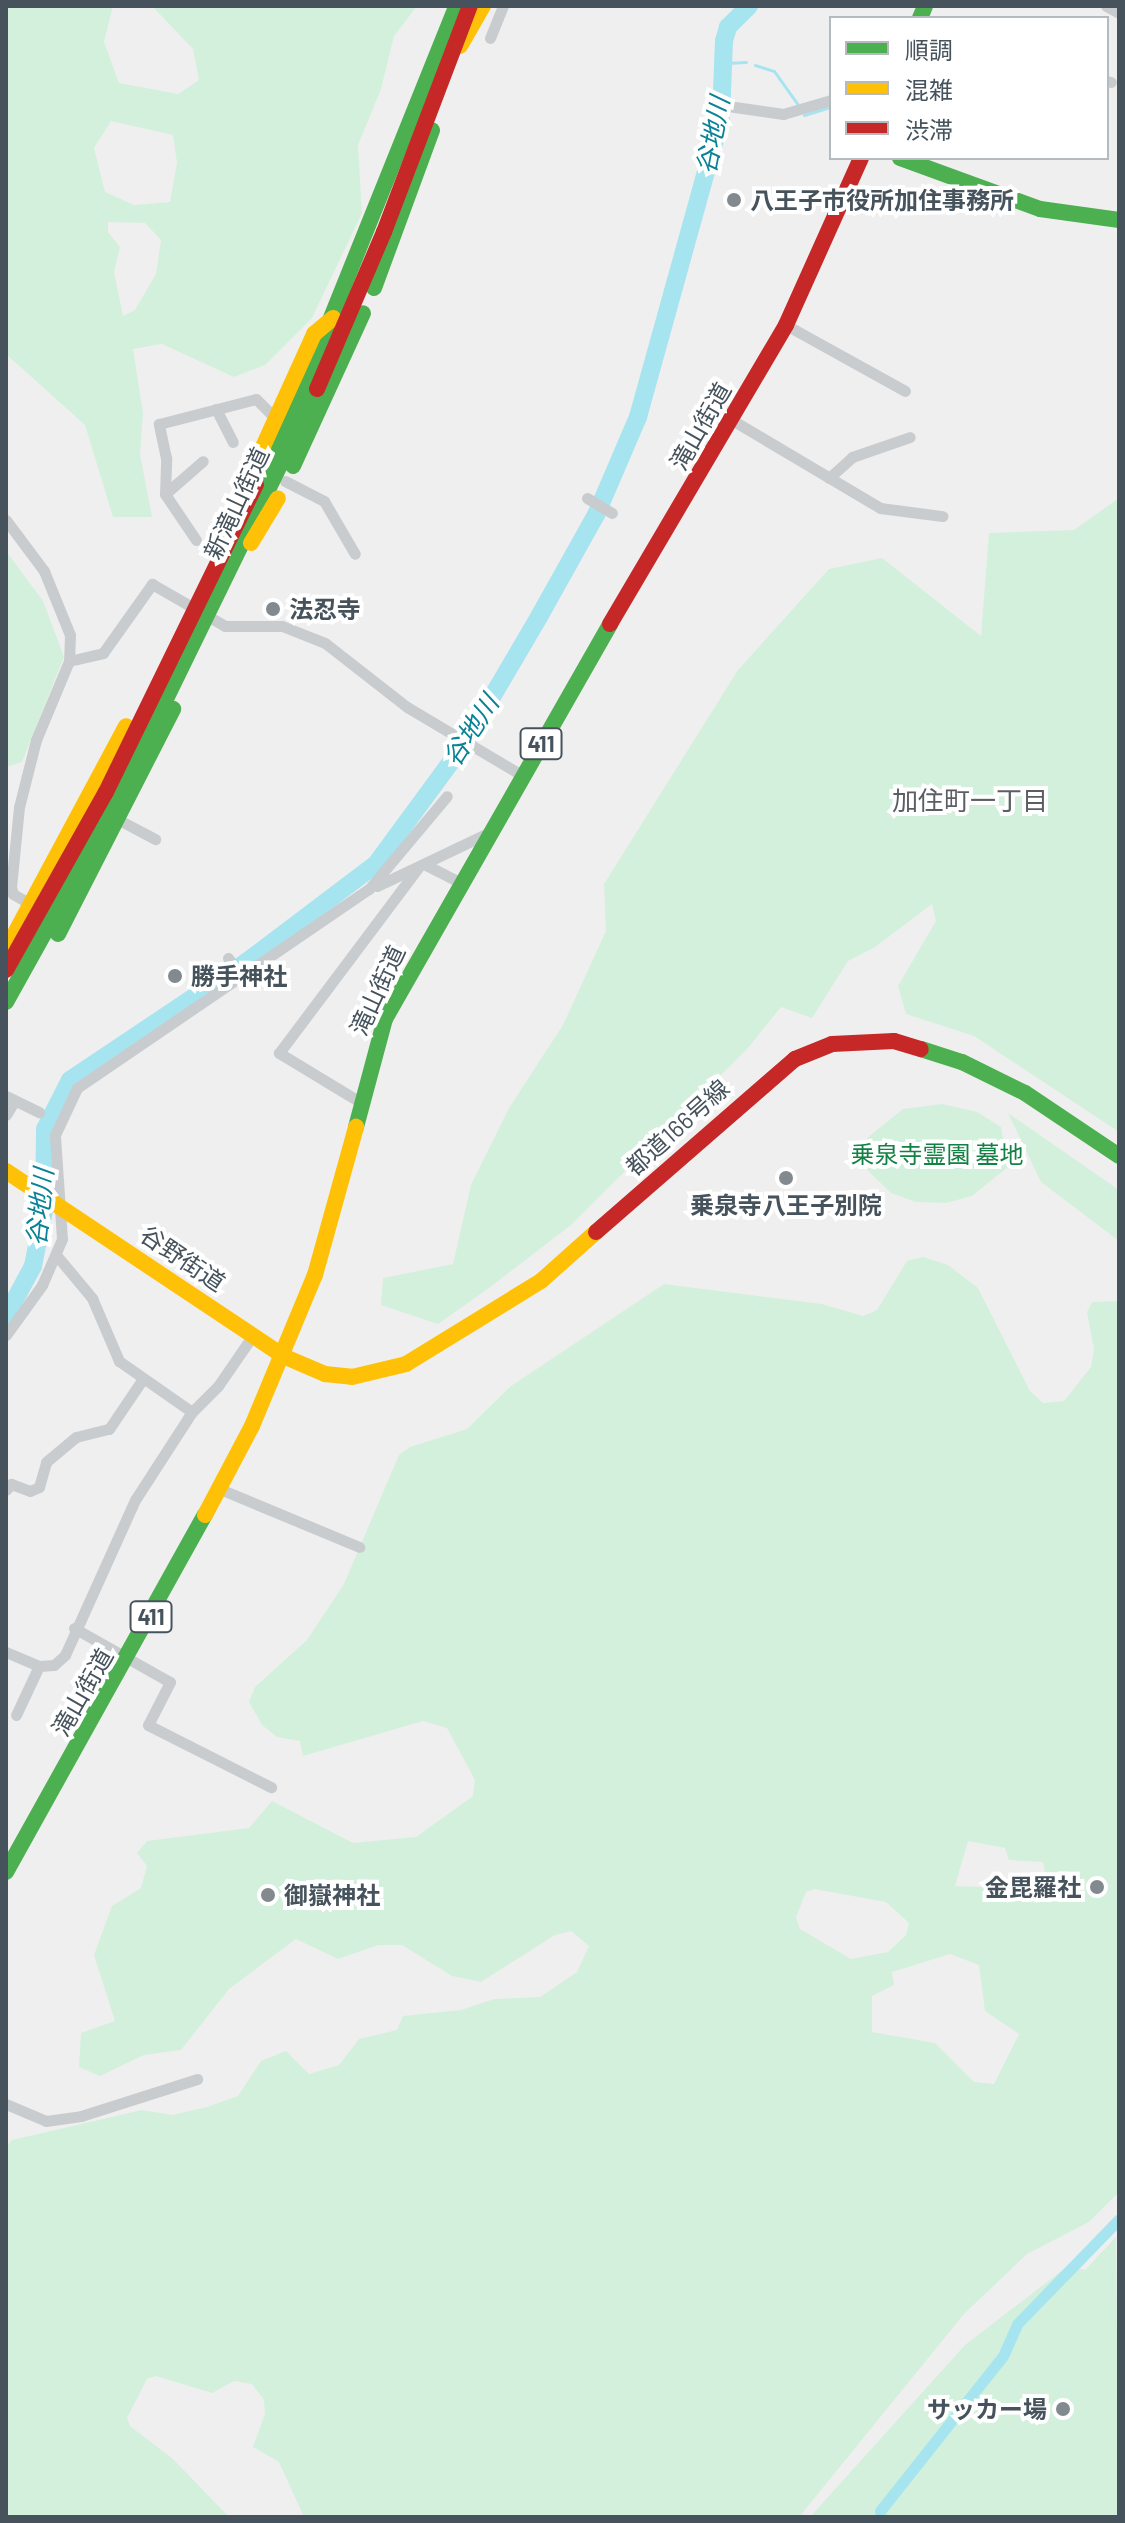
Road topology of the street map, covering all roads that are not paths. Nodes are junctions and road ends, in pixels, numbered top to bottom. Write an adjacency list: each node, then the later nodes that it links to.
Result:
1 (456, 6): 15 (main road, 新滝山街道)
2 (470, 6): 8 (main road, 新滝山街道)
3 (483, 6): 8 (main road)
4 (503, 6): 7 (street)
5 (1106, 6): 6 (street)
6 (1119, 13)
7 (490, 38)
8 (451, 55): 9 (main road, 新滝山街道)
9 (441, 81): 25 (main road); 32 (main road, 新滝山街道)
10 (829, 101): 11 (street)
11 (715, 104)
12 (860, 160): 16 (main road, 滝山街道 / 411)
13 (905, 160): 14 (main road)
14 (1119, 220)
15 (334, 318): 19 (main road); 34 (main road, 新滝山街道)
16 (786, 325): 17 (street); 20 (main road, 滝山街道 / 411)
17 (905, 391)
18 (216, 409): 19 (street); 22 (street); 26 (street)
19 (275, 418): 34 (main road)
20 (732, 420): 24 (street); 39 (main road, 滝山街道 / 411)
21 (910, 437): 24 (street)
22 (233, 442)
23 (203, 461): 26 (street)
24 (829, 478): 29 (street)
25 (285, 481): 32 (main road); 33 (street)
26 (165, 494): 31 (street)
27 (589, 499): 28 (street)
28 (610, 512)
29 (942, 516)
30 (6, 520): 37 (street)
31 (196, 540)
32 (240, 552): 35 (main road, 新滝山街道)
33 (355, 554)
34 (218, 559): 35 (main road, 新滝山街道)
35 (201, 614): 36 (main road, 新滝山街道); 37 (street); 38 (main road, 新滝山街道); 39 (street)
36 (189, 658): 41 (main road); 52 (main road, 新滝山街道)
37 (69, 661): 47 (street)
38 (159, 680): 47 (main road); 50 (main road, 新滝山街道)
39 (523, 776): 42 (main road, 滝山街道 / 411)
40 (447, 796): 46 (street)
41 (119, 820): 43 (street); 52 (main road)
42 (492, 831): 44 (street); 45 (main road, 滝山街道 / 411)
43 (155, 839)
44 (422, 866): 45 (street); 46 (street); 54 (street)
45 (459, 882): 54 (main road, 滝山街道 / 411)
46 (369, 889): 51 (street)
47 (32, 905): 48 (main road)
48 (6, 950)
49 (230, 960): 51 (street)
50 (6, 970)
51 (241, 976): 59 (street)
52 (6, 1003)
53 (11, 1098): 55 (street); 56 (street)
54 (360, 1102): 63 (main road, 滝山街道 / 411)
55 (39, 1112)
56 (6, 1115)
57 (1119, 1156): 63 (main road, 都道166号線)
58 (6, 1171): 59 (main road, 谷野街道)
59 (59, 1205): 60 (street); 62 (main road, 谷野街道)
60 (57, 1256): 61 (street); 64 (street)
61 (6, 1335)
62 (253, 1335): 63 (main road, 谷野街道); 65 (street)
63 (283, 1356): 66 (main road, 滝山街道 / 411)
64 (142, 1380): 65 (street); 67 (street)
65 (192, 1412): 69 (street)
66 (220, 1489): 68 (street); 71 (main road, 滝山街道 / 411)
67 (6, 1490)
68 (359, 1547)
69 (74, 1628): 71 (street); 72 (street)
70 (6, 1652): 72 (street)
71 (128, 1660): 74 (street); 75 (main road, 滝山街道 / 411)
72 (39, 1666): 73 (street)
73 (16, 1715)
74 (271, 1787)
75 (6, 1872)
76 (197, 2079): 77 (street)
77 (6, 2104)

